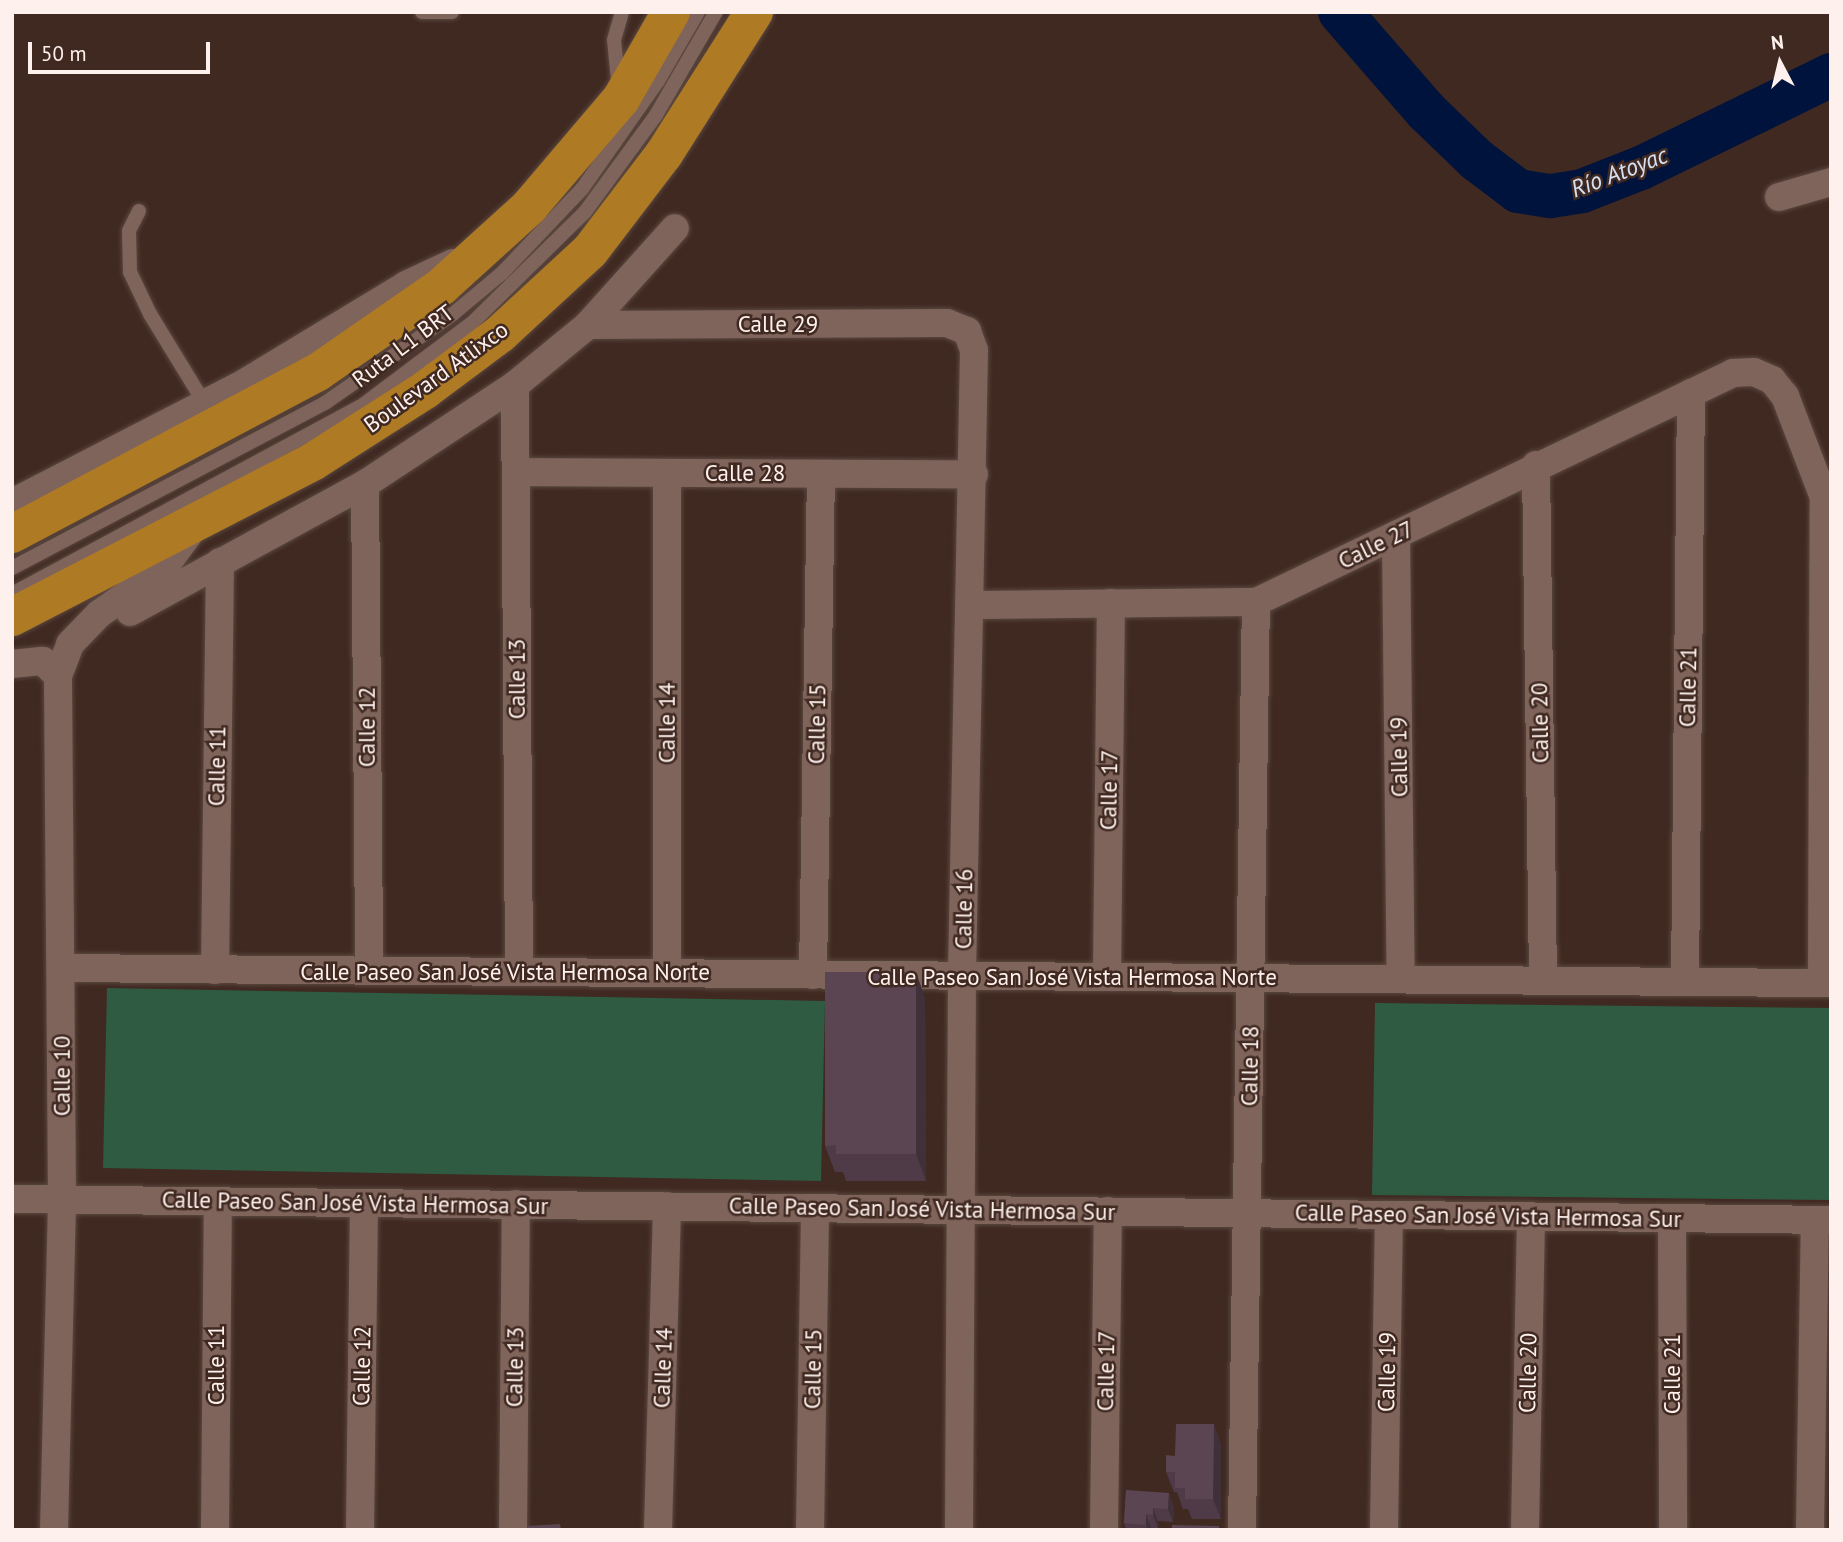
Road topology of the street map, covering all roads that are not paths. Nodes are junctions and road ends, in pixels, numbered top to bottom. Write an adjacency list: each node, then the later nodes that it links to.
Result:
1 (422, 12): 2 (lane)
2 (452, 12)
3 (622, 12): 8 (lane)
4 (671, 12): 8 (main road)
5 (698, 12): 31 (lane, Ruta L1 BRT)
6 (716, 12): 32 (lane, Ruta L1 BRT)
7 (754, 12): 27 (main road, Boulevard Atlixco)
8 (621, 99): 13 (main road)
9 (1831, 181): 10 (street)
10 (1779, 197)
11 (139, 212): 18 (lane)
12 (675, 228): 14 (street)
13 (487, 248): 18 (street); 28 (main road)
14 (588, 325): 15 (street, Calle 29); 16 (street)
15 (967, 331): 23 (street, Calle 16)
16 (516, 385): 20 (street, Calle 13); 24 (street)
17 (1691, 393): 19 (street, Calle 27); 26 (street, Calle 27); 50 (street, Calle 21)
18 (205, 404): 25 (street)
19 (1536, 465): 29 (street, Calle 27); 49 (street, Calle 20)
20 (516, 472): 21 (street, Calle 28); 42 (street, Calle 13)
21 (667, 473): 22 (street, Calle 28); 43 (street, Calle 14)
22 (821, 474): 23 (street, Calle 28); 44 (street, Calle 15)
23 (974, 474): 35 (street, Calle 16)
24 (365, 484): 30 (street); 41 (street, Calle 12)
25 (17, 497)
26 (1827, 509): 51 (street)
27 (196, 524): 36 (main road, Boulevard Atlixco); 38 (street)
28 (12, 534)
29 (1396, 535): 33 (street, Calle 27); 48 (street, Calle 19)
30 (220, 562): 38 (street); 40 (street, Calle 11)
31 (12, 568)
32 (12, 594)
33 (1256, 602): 34 (street, Calle 27); 47 (street, Calle 18)
34 (1111, 603): 35 (street, Calle 27); 46 (street, Calle 17)
35 (971, 605): 45 (street, Calle 16)
36 (12, 617)
37 (12, 664): 38 (street)
38 (58, 676): 39 (street, Calle 10)
39 (61, 968): 40 (street, Calle Paseo San José Vista Hermosa Norte); 53 (street, Calle 10)
40 (215, 970): 41 (street, Calle Paseo San José Vista Hermosa Norte)
41 (369, 971): 42 (street, Calle Paseo San José Vista Hermosa Norte)
42 (519, 972): 43 (street, Calle Paseo San José Vista Hermosa Norte)
43 (667, 973): 44 (street, Calle Paseo San José Vista Hermosa Norte)
44 (813, 975): 45 (street, Calle Paseo San José Vista Hermosa Norte)
45 (962, 975): 46 (street, Calle Paseo San José Vista Hermosa Norte); 59 (street, Calle 16)
46 (1107, 977): 47 (street, Calle Paseo San José Vista Hermosa Norte)
47 (1251, 978): 48 (street, Calle Paseo San José Vista Hermosa Norte); 61 (street, Calle 18)
48 (1401, 979): 49 (street, Calle Paseo San José Vista Hermosa Norte)
49 (1543, 981): 50 (street, Calle Paseo San José Vista Hermosa Norte)
50 (1685, 982): 51 (street, Calle Paseo San José Vista Hermosa Norte)
51 (1826, 983)
52 (12, 1199): 53 (street, Calle Paseo San José Vista Hermosa Sur)
53 (62, 1199): 54 (street, Calle Paseo San José Vista Hermosa Sur); 66 (street, Calle 10)
54 (218, 1201): 55 (street, Calle Paseo San José Vista Hermosa Sur); 67 (street, Calle 11)
55 (364, 1203): 56 (street, Calle Paseo San José Vista Hermosa Sur); 68 (street, Calle 12)
56 (516, 1204): 57 (street, Calle Paseo San José Vista Hermosa Sur); 69 (street, Calle 13)
57 (667, 1206): 58 (street, Calle Paseo San José Vista Hermosa Sur); 70 (street, Calle 14)
58 (815, 1208): 59 (street, Calle Paseo San José Vista Hermosa Sur); 71 (street, Calle 15)
59 (960, 1210): 60 (street, Calle Paseo San José Vista Hermosa Sur); 72 (street, Calle 16)
60 (1108, 1211): 61 (street, Calle Paseo San José Vista Hermosa Sur); 73 (street, Calle 17)
61 (1248, 1213): 62 (street, Calle Paseo San José Vista Hermosa Sur); 74 (street, Calle 18)
62 (1389, 1215): 63 (street, Calle Paseo San José Vista Hermosa Sur); 75 (street, Calle 19)
63 (1531, 1216): 64 (street, Calle Paseo San José Vista Hermosa Sur); 76 (street, Calle 20)
64 (1672, 1218): 65 (street, Calle Paseo San José Vista Hermosa Sur); 77 (street, Calle 21)
65 (1823, 1220): 78 (street)
66 (54, 1530)
67 (215, 1530)
68 (360, 1530)
69 (513, 1530)
70 (658, 1530)
71 (810, 1530)
72 (960, 1530)
73 (1104, 1530)
74 (1242, 1530)
75 (1384, 1530)
76 (1525, 1530)
77 (1673, 1530)
78 (1810, 1530)

